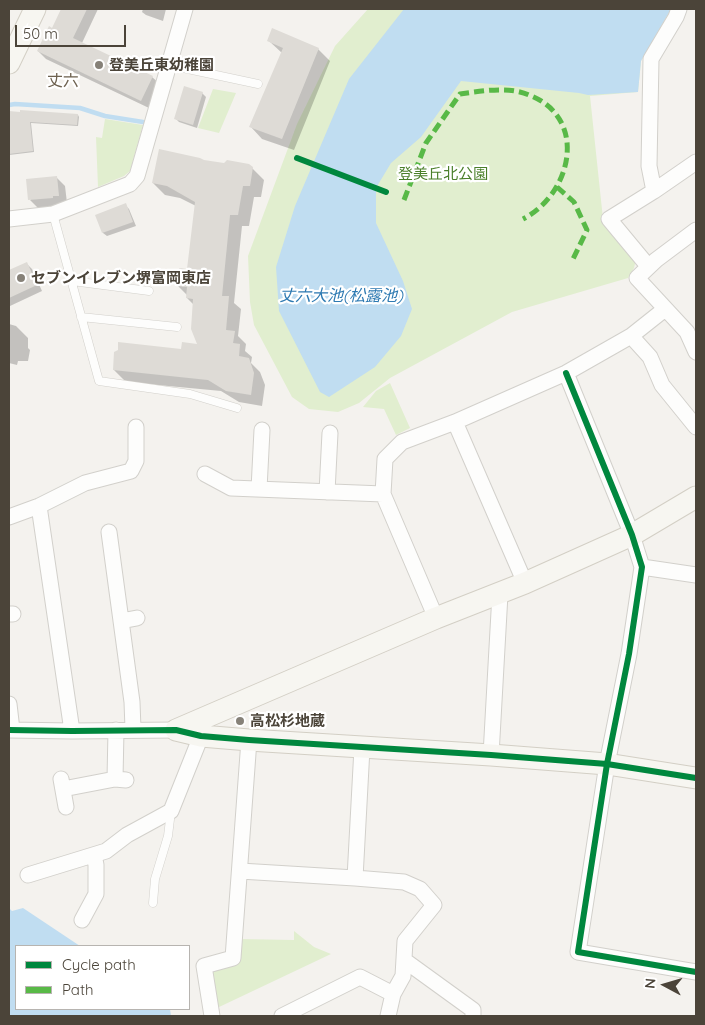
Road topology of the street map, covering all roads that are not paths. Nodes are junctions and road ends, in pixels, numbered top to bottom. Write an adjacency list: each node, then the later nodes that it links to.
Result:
1 (35, 9): 4 (street)
2 (186, 9): 5 (street)
3 (679, 9): 8 (street)
4 (9, 64)
5 (169, 65): 6 (lane); 9 (street)
6 (258, 84)
7 (696, 162): 8 (street)
8 (654, 191): 12 (street)
9 (53, 214): 10 (street); 13 (lane)
10 (9, 220)
11 (696, 230): 12 (street)
12 (648, 266): 15 (street)
13 (72, 282): 14 (lane); 16 (lane)
14 (149, 292)
15 (665, 309): 18 (street); 19 (street)
16 (81, 316): 17 (lane); 21 (lane)
17 (177, 327)
18 (631, 336): 20 (street); 24 (street)
19 (696, 352)
20 (566, 373): 22 (street); 34 (street)
21 (237, 408)
22 (455, 422): 30 (street); 38 (street)
23 (136, 427): 32 (street)
24 (696, 428)
25 (262, 430): 28 (street)
26 (330, 433): 29 (street)
27 (204, 474): 28 (street)
28 (259, 489): 29 (street)
29 (327, 492): 30 (street)
30 (383, 494): 41 (street)
31 (696, 496): 34 (street)
32 (39, 506): 33 (street); 48 (street)
33 (9, 517)
34 (632, 535): 36 (street); 38 (street)
35 (126, 545): 42 (street)
36 (642, 567): 37 (street); 53 (street)
37 (696, 575)
38 (525, 583): 39 (street)
39 (500, 594): 41 (street); 52 (street)
40 (137, 618): 42 (street)
41 (436, 618): 47 (street)
42 (121, 620): 44 (street)
43 (9, 704): 45 (street)
44 (133, 729): 46 (street); 47 (street)
45 (10, 730): 48 (street)
46 (116, 730): 48 (street); 55 (street)
47 (176, 730): 49 (street)
48 (72, 731)
49 (200, 736): 50 (street); 56 (street)
50 (249, 740): 51 (street); 58 (street)
51 (362, 748): 52 (street); 60 (street)
52 (491, 755): 53 (street)
53 (607, 764): 54 (street); 64 (street)
54 (696, 778)
55 (66, 807)
56 (171, 811): 57 (street); 61 (lane)
57 (94, 855): 59 (street); 62 (street)
58 (240, 871): 60 (street); 66 (street)
59 (28, 875)
60 (355, 878): 63 (street)
61 (153, 903)
62 (82, 920)
63 (404, 960): 65 (street); 69 (street)
64 (696, 972)
65 (393, 994): 67 (street); 68 (street)
66 (212, 1016)
67 (282, 1016)
68 (388, 1016)
69 (473, 1016)

